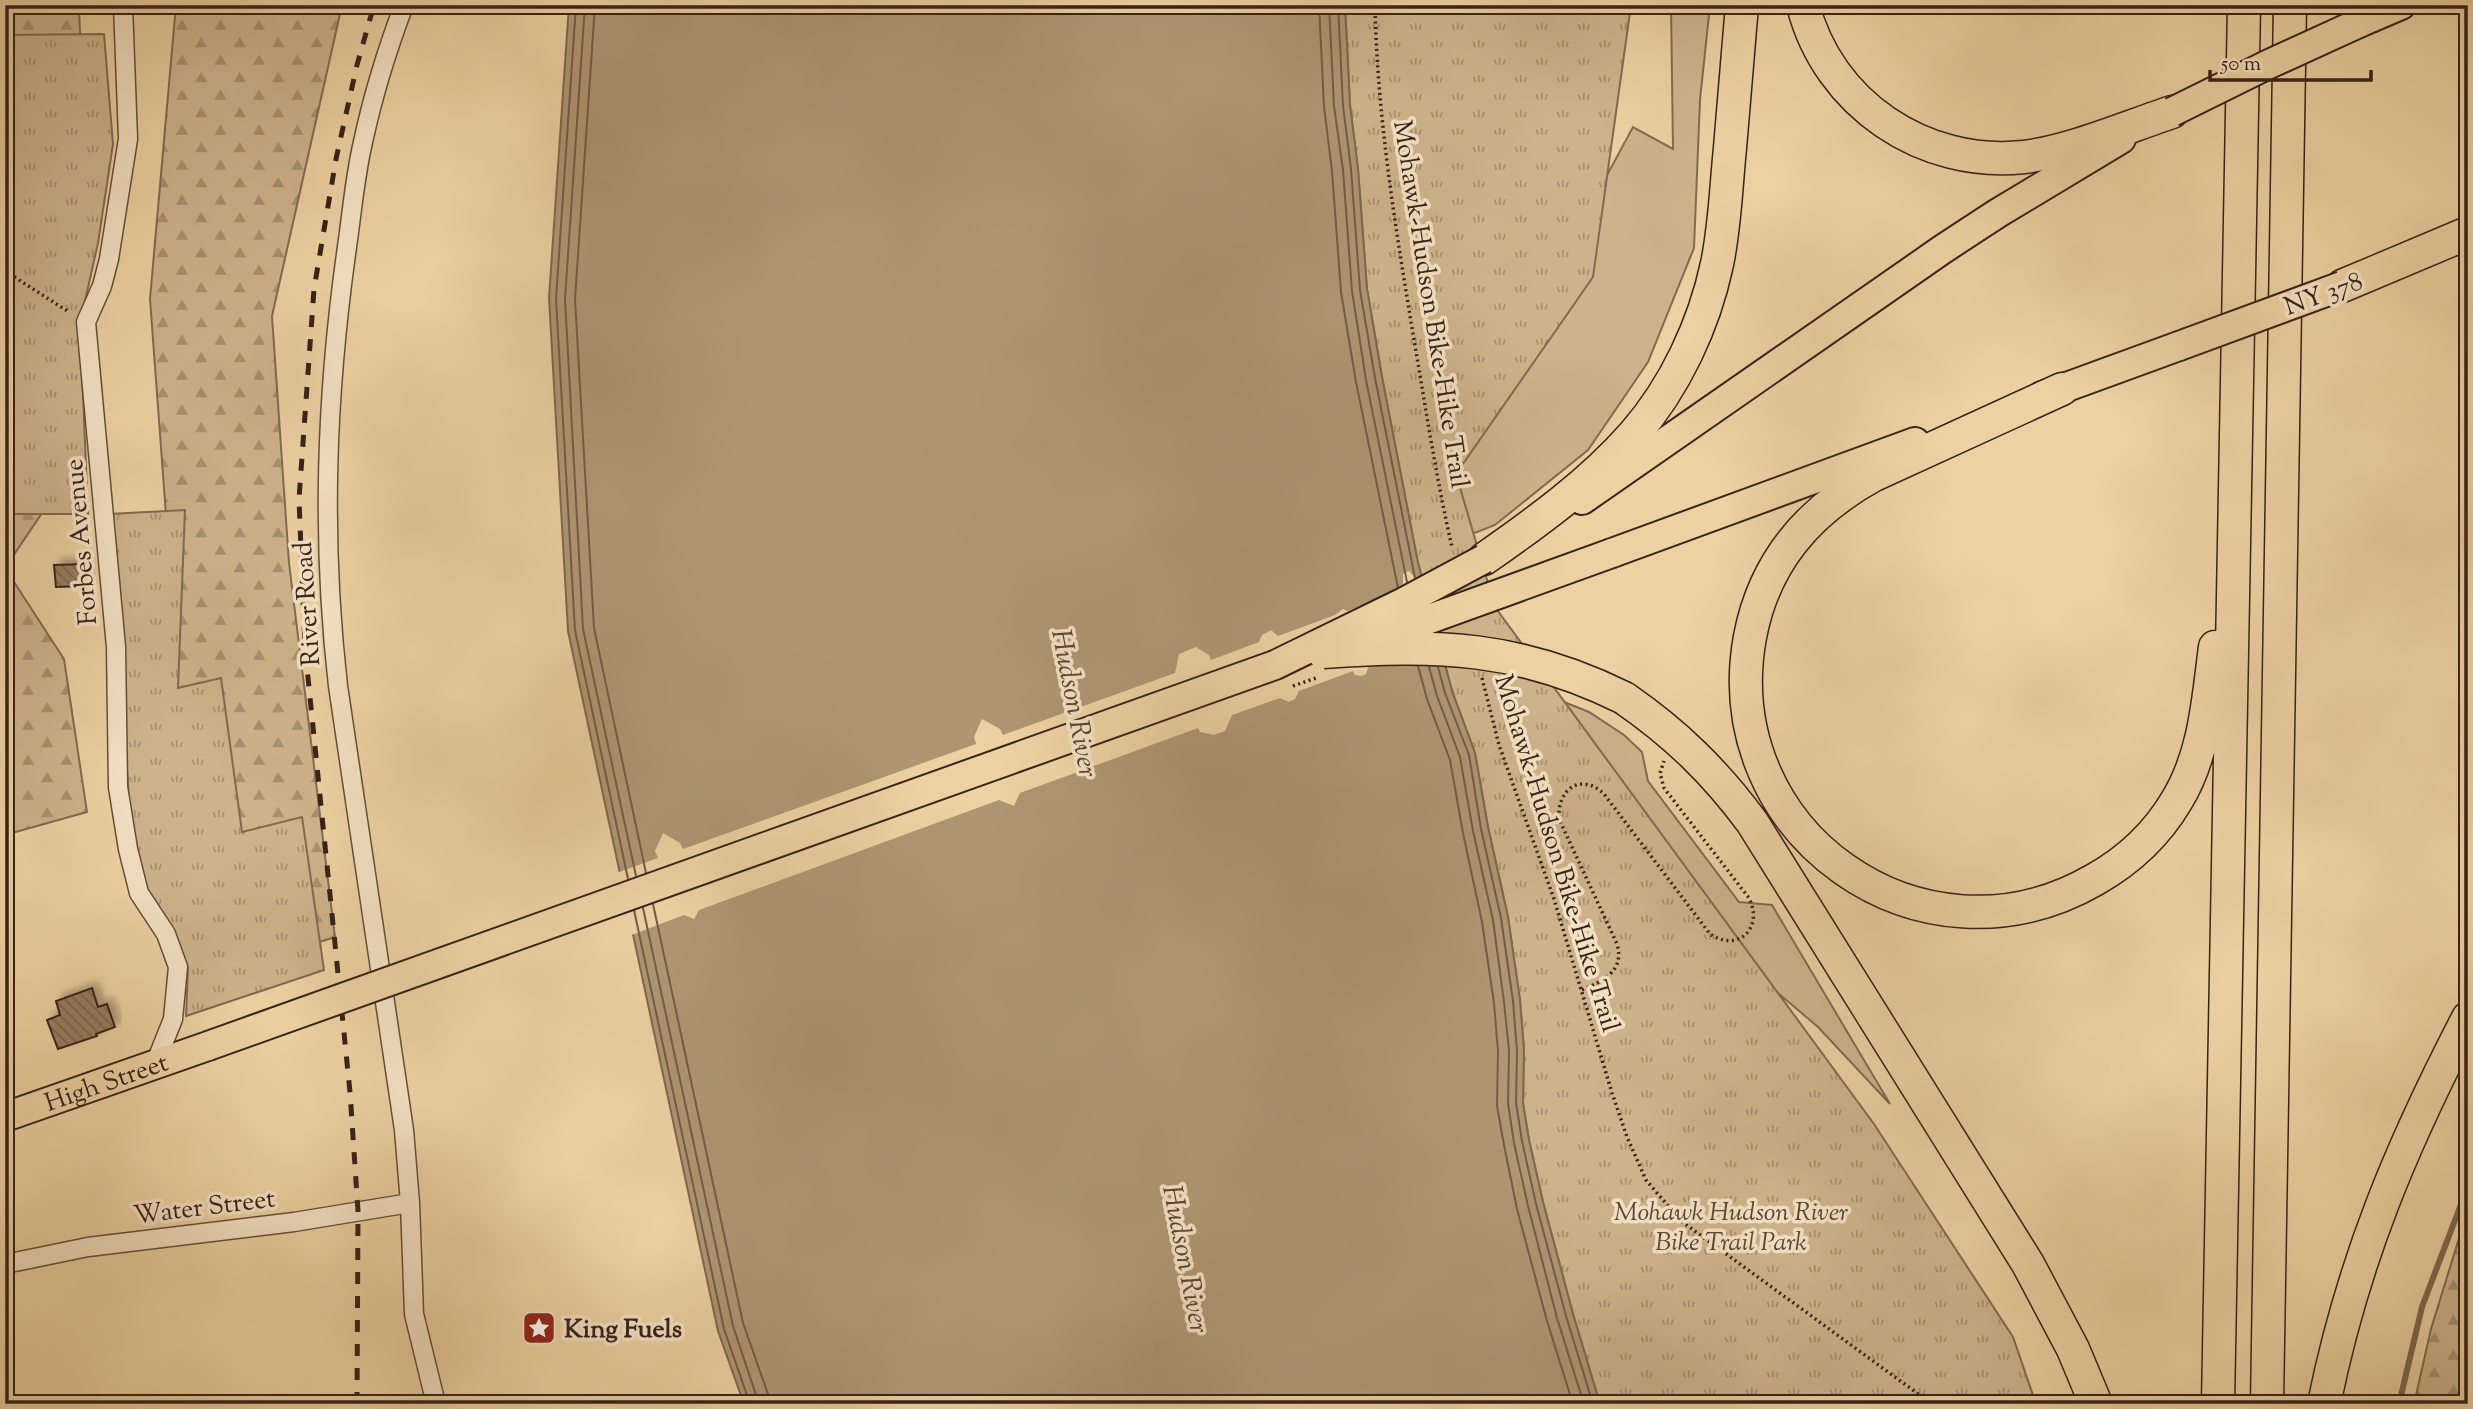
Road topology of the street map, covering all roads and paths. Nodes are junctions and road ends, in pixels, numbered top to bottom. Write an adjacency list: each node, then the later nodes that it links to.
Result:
1 (123, 5): 16 (street, Forbes Avenue)
2 (404, 5): 29 (street, River Road)
3 (1374, 5): 20 (path, Mohawk-Hudson Bike-Hike Trail)
4 (1742, 5): 19 (highway)
5 (1803, 5): 10 (highway)
6 (2234, 5): 11 (highway)
7 (2244, 5): 11 (highway)
8 (2290, 5): 35 (highway)
9 (2401, 5): 10 (main road, bridge)
10 (2172, 112): 19 (main road)
11 (2242, 116): 18 (highway)
12 (2468, 233): 15 (highway)
13 (2468, 240): 15 (main road, NY 378 / NY 378)
14 (5, 271): 16 (path)
15 (2342, 286): 17 (main road, NY 378 / NY 378, bridge)
16 (86, 322): 27 (street, Forbes Avenue)
17 (2062, 389): 18 (highway); 21 (main road, NY 378, bridge)
18 (2235, 482): 34 (highway)
19 (1558, 511): 20 (highway)
20 (1469, 557): 23 (main road, NY 378, bridge)
21 (1325, 663): 23 (main road, NY 378, bridge); 23 (path, bridge); 33 (highway, bridge)
22 (1480, 670): 25 (path, Mohawk-Hudson Bike-Hike Trail)
23 (1280, 677): 27 (main road, High Street / NY 378, bridge)
24 (1666, 757): 25 (path)
25 (1582, 990): 32 (path, Mohawk-Hudson Bike-Hike Trail)
26 (2468, 1018): 36 (highway)
27 (155, 1064): 28 (main road, High Street / NY 378)
28 (5, 1117)
29 (410, 1203): 30 (street, Water Street); 31 (street, River Road)
30 (5, 1264)
31 (436, 1404)
32 (1932, 1404)
33 (2096, 1404)
34 (2218, 1404)
35 (2267, 1404)
36 (2324, 1404)

